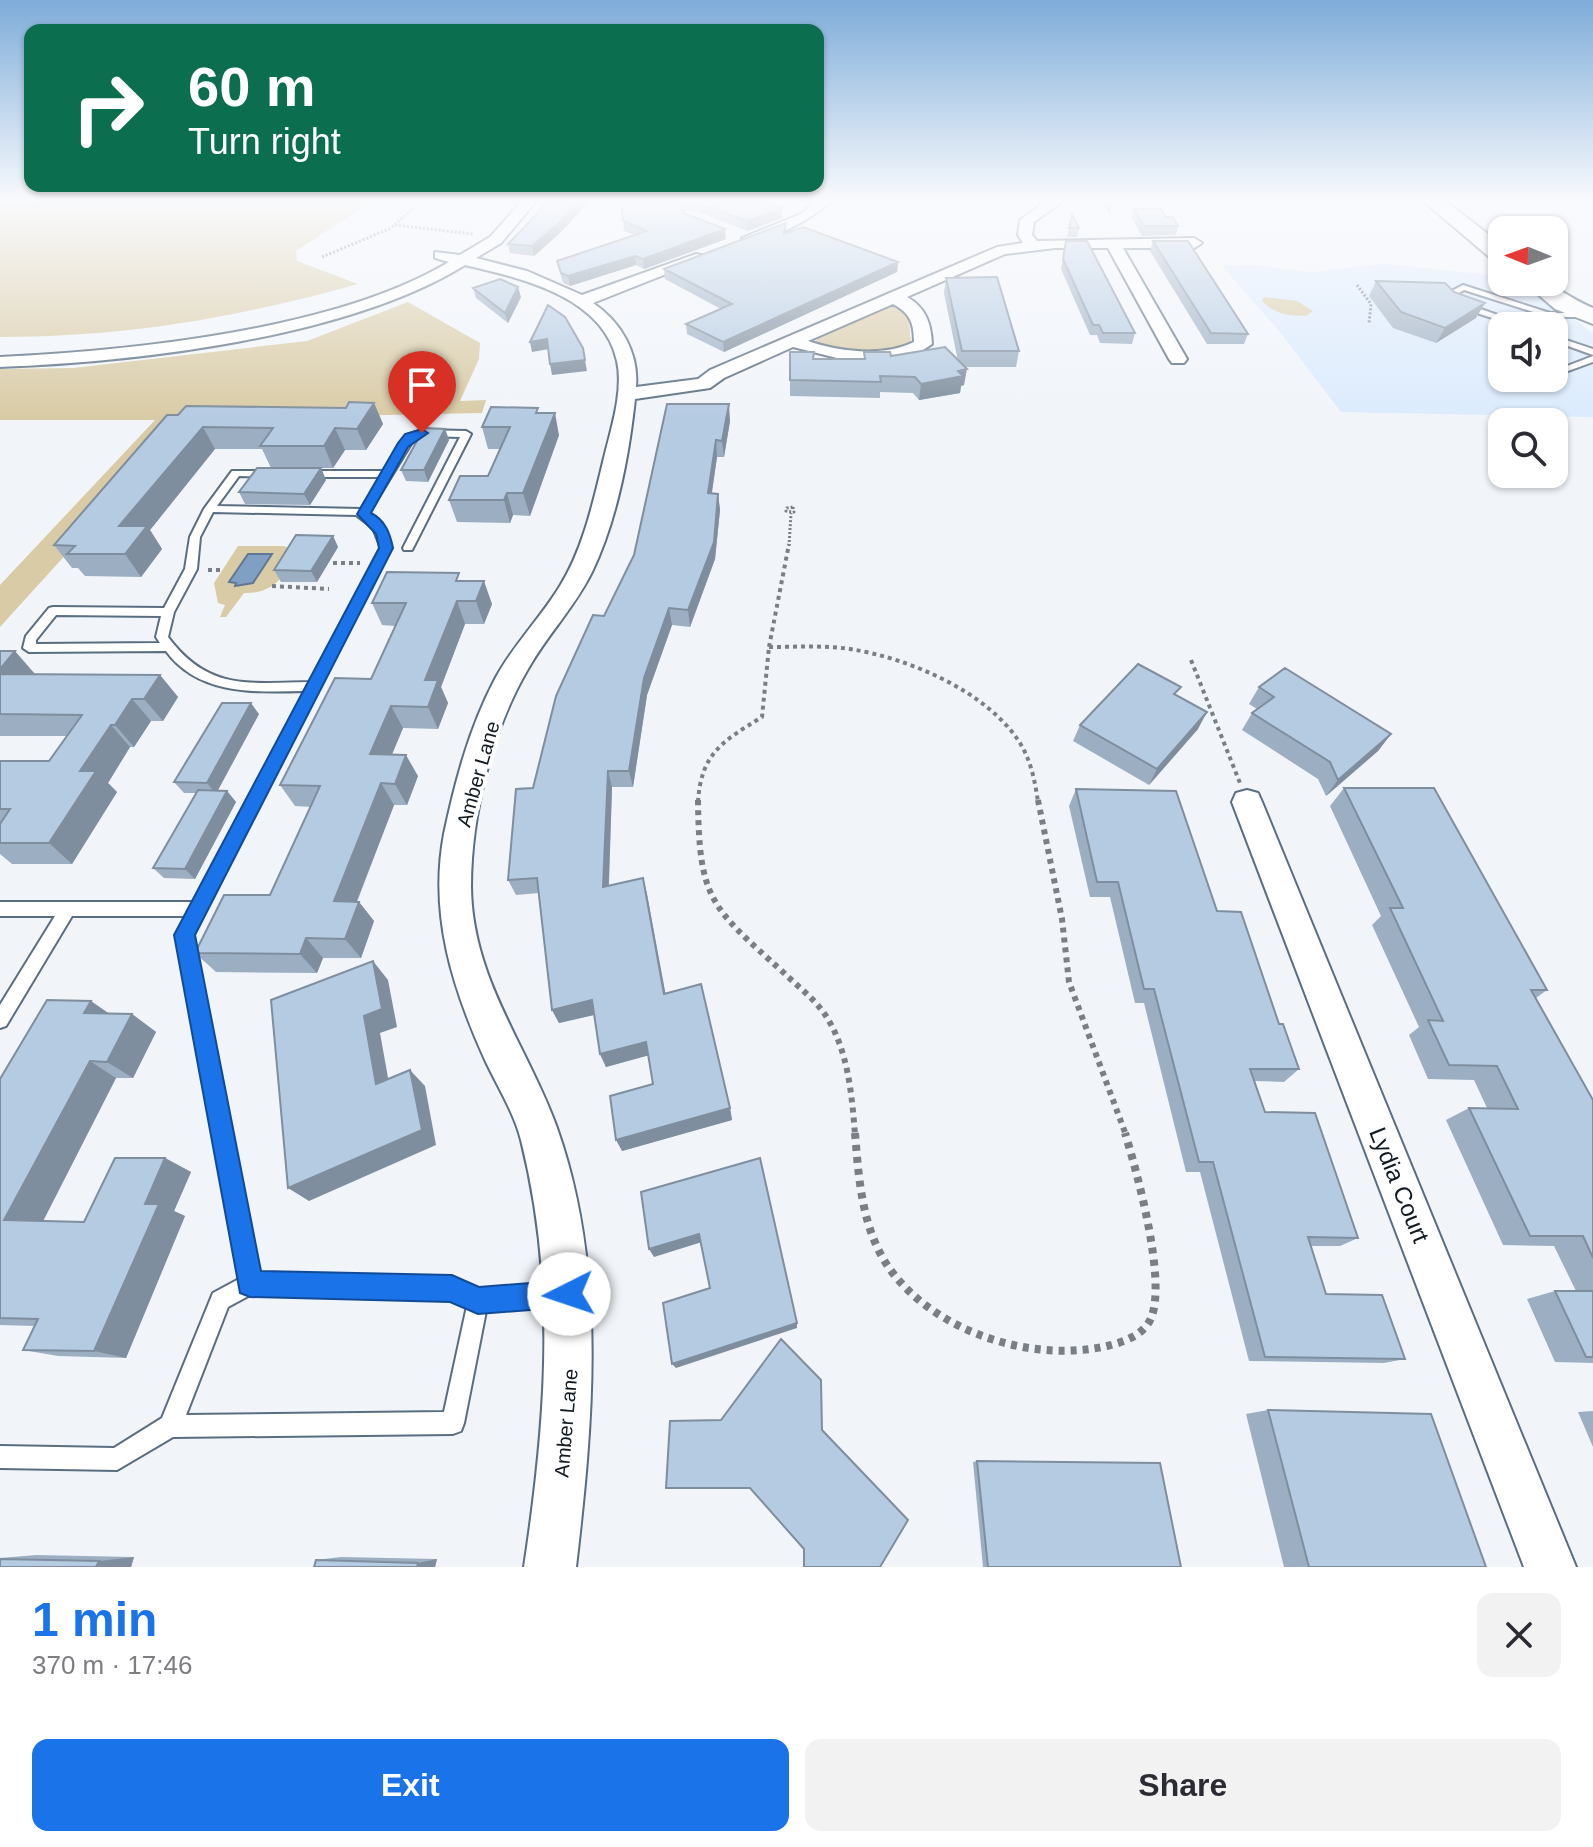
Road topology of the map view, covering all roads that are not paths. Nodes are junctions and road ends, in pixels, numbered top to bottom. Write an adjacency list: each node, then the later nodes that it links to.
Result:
1 (420, 272): 14 (street)
2 (522, 272): 11 (street, Amber Lane)
3 (659, 272): 11 (street)
4 (946, 272): 10 (street)
5 (1129, 272): 19 (street)
6 (1448, 287): 7 (lane)
7 (1463, 287): 12 (lane); 13 (lane)
8 (1568, 289): 13 (main road)
9 (1553, 296): 13 (main road)
10 (892, 297): 15 (street); 15 (street)
11 (579, 302): 22 (street, Amber Lane)
12 (1488, 314)
13 (1592, 316)
14 (273, 328): 17 (street); 20 (street)
15 (795, 342): 22 (street)
16 (1570, 345): 18 (lane)
17 (0, 347)
18 (1591, 355): 21 (lane)
19 (1178, 359)
20 (0, 362)
21 (1568, 367)
22 (629, 390): 38 (street, Amber Lane)
23 (281, 474): 26 (lane)
24 (296, 474): 25 (lane)
25 (386, 474): 27 (lane); 28 (lane)
26 (209, 509): 27 (lane); 29 (lane)
27 (363, 514): 31 (lane)
28 (408, 548)
29 (168, 612): 30 (lane); 30 (lane)
30 (168, 647): 31 (lane)
31 (314, 686): 35 (lane)
32 (1247, 802): 43 (street, Lydia Court)
33 (0, 909): 34 (lane)
34 (68, 909): 35 (lane); 36 (lane)
35 (198, 909): 37 (lane)
36 (0, 1020)
37 (250, 1284): 39 (lane); 40 (lane)
38 (569, 1294): 39 (lane); 42 (street, Amber Lane)
39 (478, 1301): 40 (lane)
40 (170, 1426): 41 (lane)
41 (0, 1457)
42 (550, 1567)
43 (1550, 1567)

